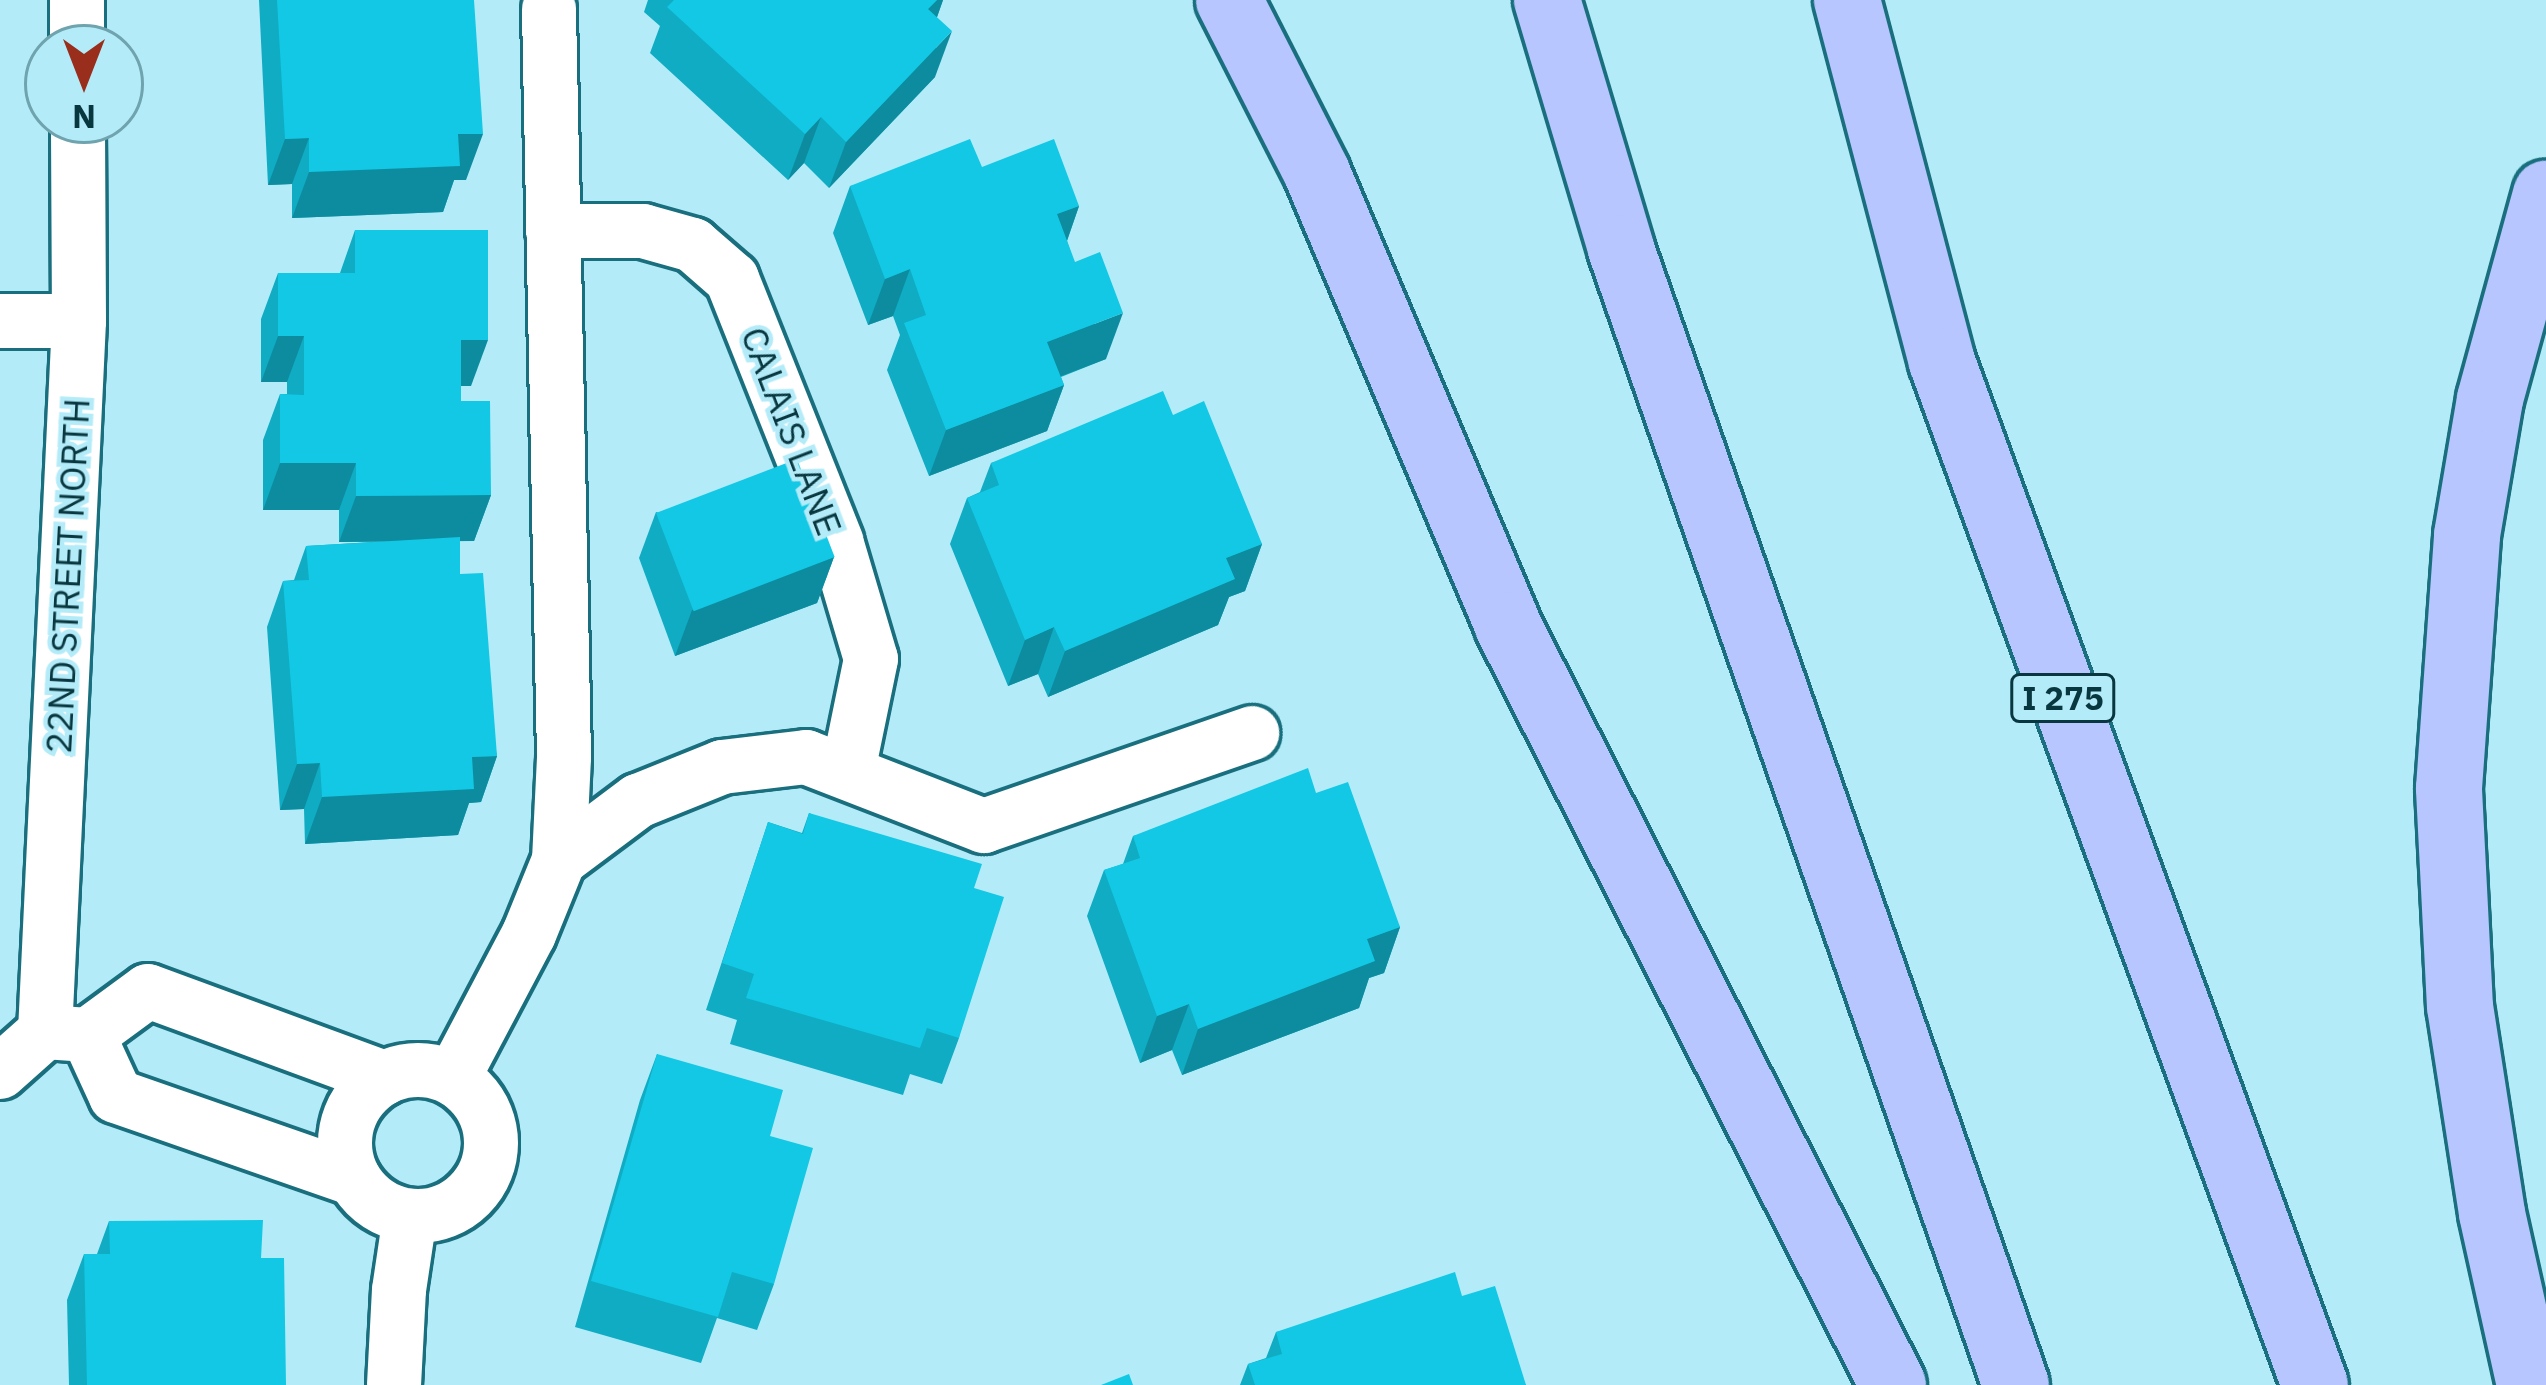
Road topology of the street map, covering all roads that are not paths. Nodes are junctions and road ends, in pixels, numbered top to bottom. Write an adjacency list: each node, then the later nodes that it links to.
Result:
1 (1229, 0): 20 (highway)
2 (1547, 0): 21 (highway)
3 (1847, 0): 22 (highway, I 275)
4 (549, 8): 7 (street)
5 (78, 144): 9 (street, 22ND STREET NORTH)
6 (2546, 194): 23 (highway)
7 (554, 230): 11 (street, CALAIS LANE); 12 (street)
8 (0, 321): 9 (street)
9 (80, 321): 13 (street, 22ND STREET NORTH)
10 (1252, 733): 11 (street)
11 (848, 771): 12 (street)
12 (559, 860): 16 (street)
13 (66, 1034): 14 (street); 15 (street); 17 (street)
14 (0, 1072)
15 (384, 1078): 16 (street); 17 (street)
16 (453, 1078): 18 (street)
17 (354, 1179): 18 (street)
18 (410, 1216): 19 (street)
19 (394, 1385)
20 (1893, 1385)
21 (2016, 1385)
22 (2315, 1385)
23 (2530, 1385)

